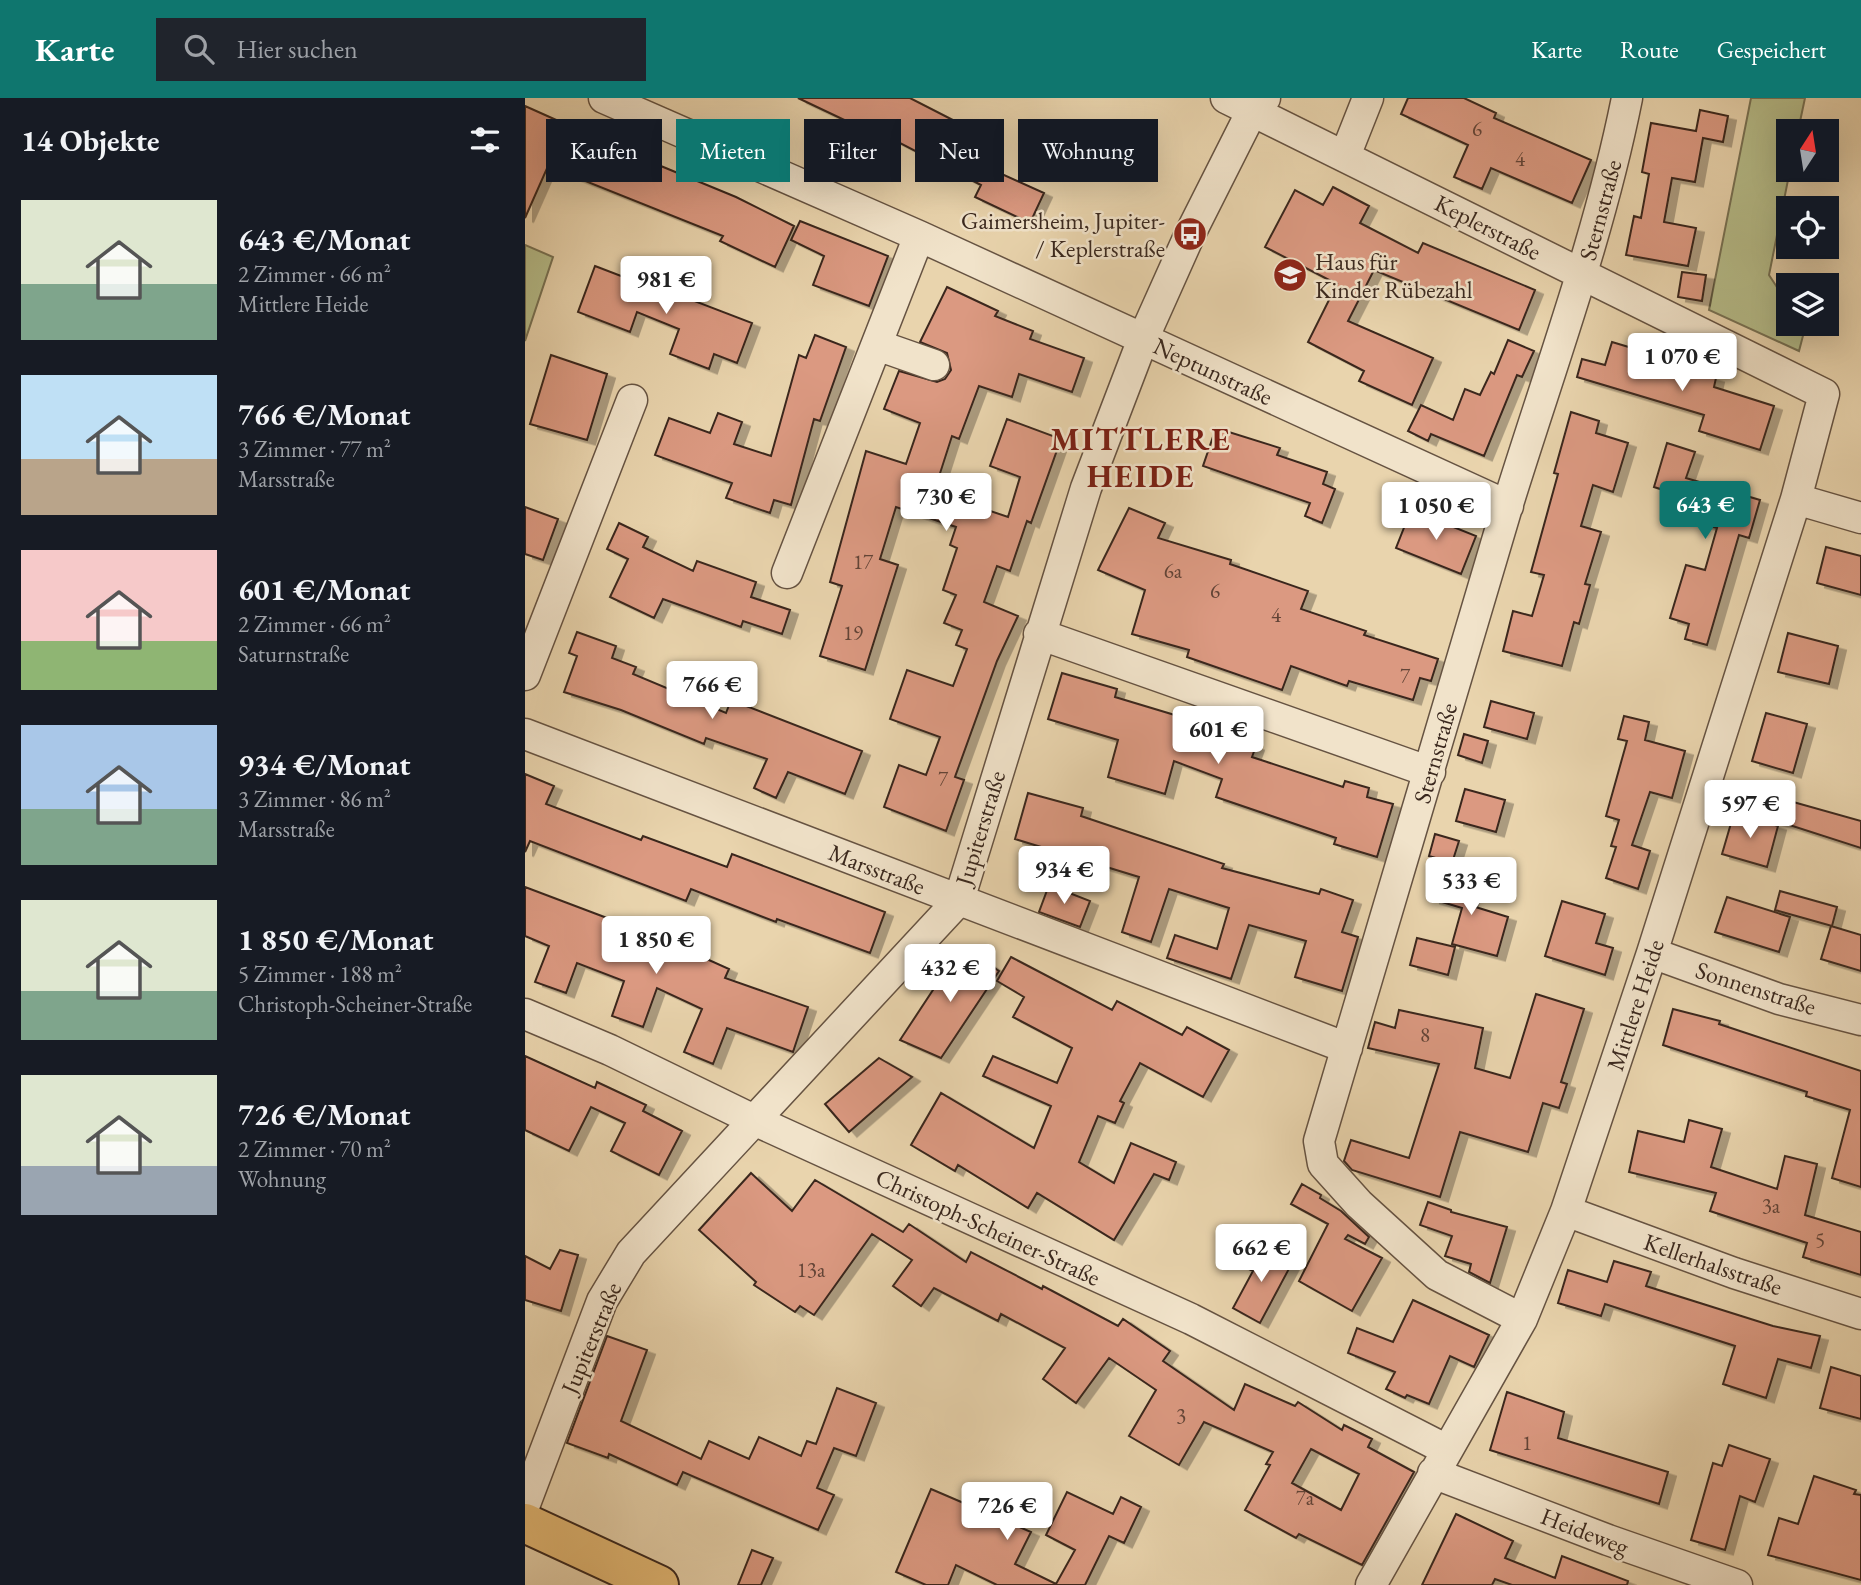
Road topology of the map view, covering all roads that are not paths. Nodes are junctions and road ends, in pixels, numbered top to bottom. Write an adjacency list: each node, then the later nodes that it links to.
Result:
1 (604, 98): 6 (street, Neptunstraße)
2 (1367, 98): 5 (street)
3 (1627, 98): 7 (street, Sternstraße)
4 (1247, 102): 5 (street, Keplerstraße); 8 (street, Jupiterstraße)
5 (1345, 156): 7 (street, Keplerstraße)
6 (919, 236): 8 (street, Neptunstraße); 9 (street)
7 (1582, 274): 11 (street, Keplerstraße); 14 (street, Sternstraße)
8 (1143, 339): 14 (street, Neptunstraße); 17 (street, Jupiterstraße)
9 (877, 345): 10 (street); 16 (street)
10 (934, 365)
11 (1824, 394): 13 (street, Mittlere Heide)
12 (632, 400): 18 (street)
13 (1796, 499): 15 (street); 22 (street, Mittlere Heide)
14 (1508, 506): 20 (street, Sternstraße)
15 (1861, 518)
16 (787, 573)
17 (1039, 634): 20 (street); 21 (street, Jupiterstraße)
18 (525, 675)
19 (525, 734): 21 (street, Marsstraße)
20 (1430, 772): 25 (street, Sternstraße)
21 (958, 900): 25 (street, Marsstraße); 26 (street, Jupiterstraße)
22 (1652, 953): 24 (street, Sonnenstraße); 27 (street, Mittlere Heide)
23 (525, 1014): 26 (street, Christoph-Scheiner-Straße)
24 (1861, 1020)
25 (1347, 1048): 29 (street, Sternstraße)
26 (756, 1121): 30 (street, Christoph-Scheiner-Straße); 31 (street, Jupiterstraße)
27 (1566, 1211): 28 (street, Kellerhalsstraße); 29 (street, Mittlere Heide)
28 (1861, 1314)
29 (1522, 1319): 30 (street, Mittlere Heide)
30 (1440, 1461): 34 (street, Mittlere Heide); 35 (street, Heideweg)
31 (525, 1504)
32 (525, 1523): 33 (main road)
33 (659, 1585)
34 (1371, 1585)
35 (1737, 1585)

